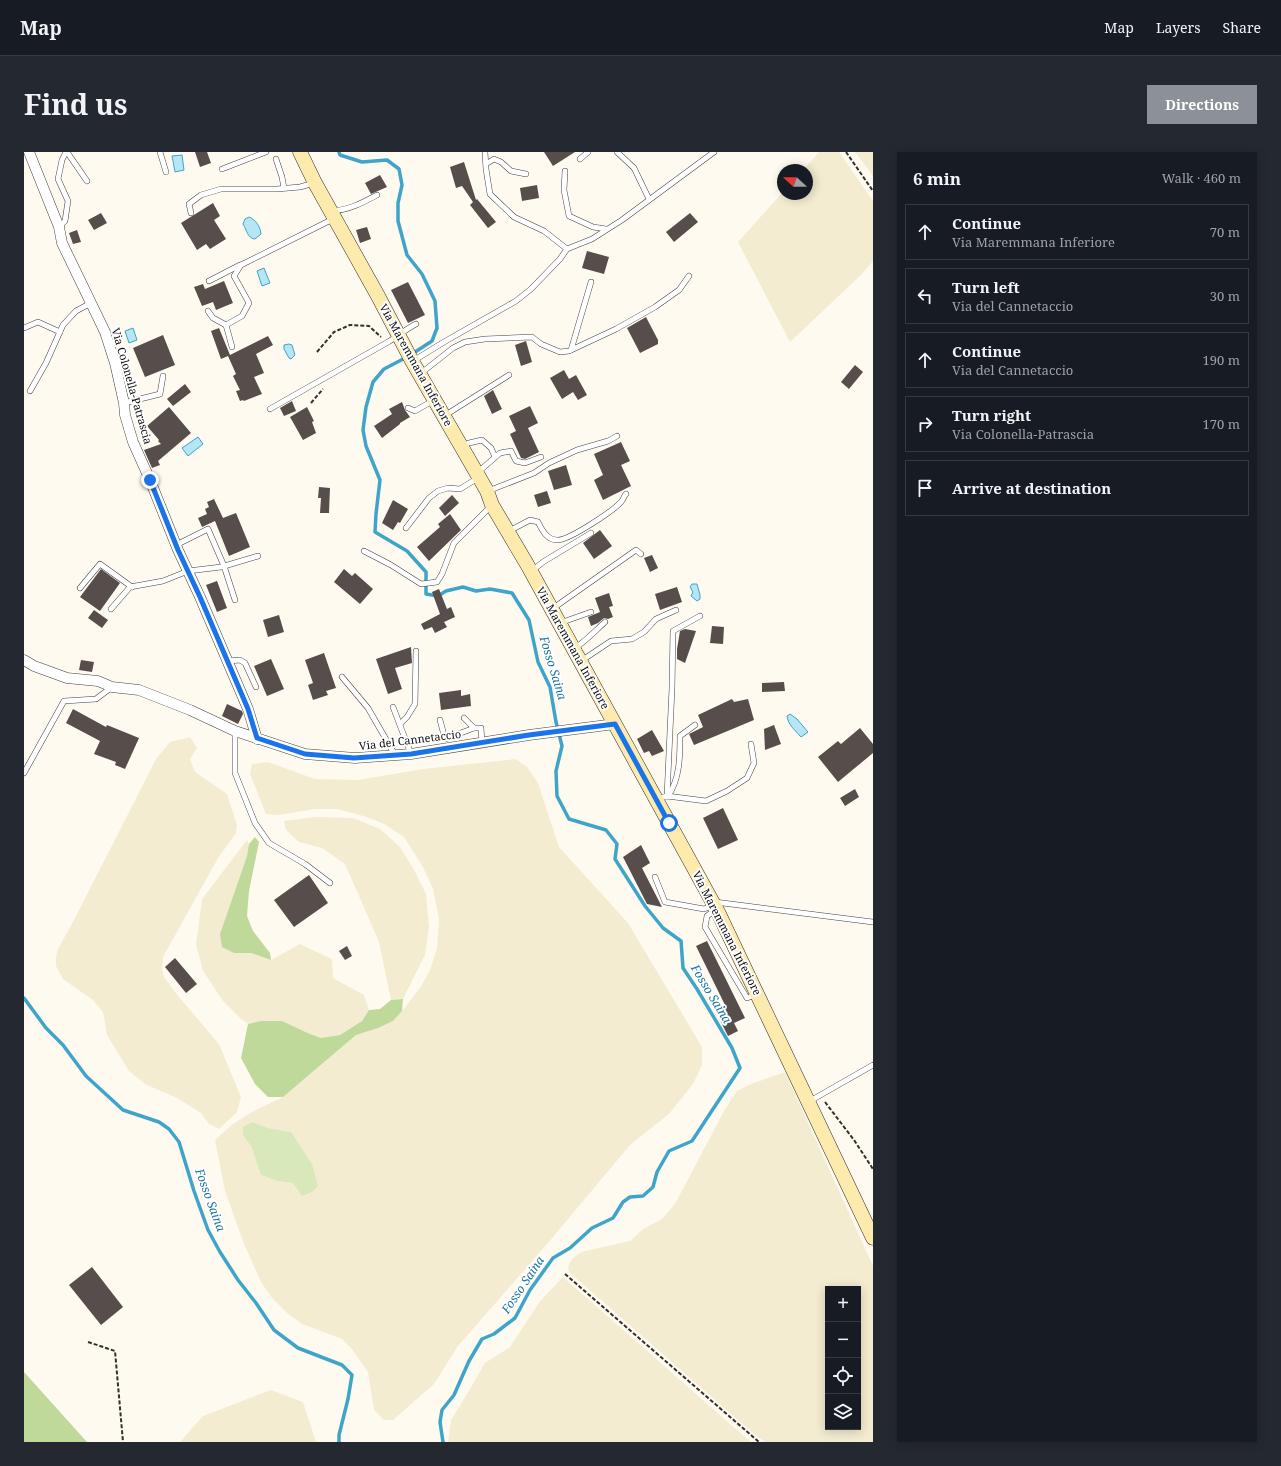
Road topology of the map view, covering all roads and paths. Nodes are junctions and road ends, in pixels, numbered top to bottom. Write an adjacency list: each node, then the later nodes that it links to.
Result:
1 (28, 152): 26 (street, Via Colonella-Patrascia)
2 (66, 152): 18 (lane); 26 (lane)
3 (160, 152): 15 (lane)
4 (266, 152): 14 (lane)
5 (300, 152): 19 (main road, Via Maremmana Inferiore)
6 (485, 152): 13 (lane)
7 (588, 152): 12 (lane)
8 (617, 152): 23 (lane)
9 (714, 152): 23 (lane)
10 (846, 152): 21 (path)
11 (276, 159): 20 (lane)
12 (580, 159)
13 (486, 164): 17 (lane); 28 (lane)
14 (222, 169)
15 (166, 172)
16 (565, 172): 27 (lane)
17 (526, 174)
18 (87, 181)
19 (315, 182): 20 (lane); 25 (main road, Via Maremmana Inferiore)
20 (284, 188): 24 (lane)
21 (873, 190)
22 (377, 195): 25 (lane)
23 (649, 199): 27 (lane)
24 (191, 214)
25 (333, 214): 29 (lane); 40 (main road, Via Maremmana Inferiore)
26 (59, 227): 33 (street, Via Colonella-Patrascia)
27 (606, 229): 28 (lane)
28 (567, 249): 40 (lane)
29 (241, 265): 31 (lane); 36 (lane)
30 (688, 276): 41 (lane)
31 (209, 281)
32 (591, 282): 41 (lane)
33 (91, 303): 38 (lane); 48 (street, Via Colonella-Patrascia)
34 (208, 311): 36 (lane)
35 (416, 324): 40 (lane)
36 (226, 325): 39 (lane)
37 (24, 328): 38 (lane)
38 (60, 332): 46 (lane)
39 (232, 347)
40 (403, 349): 42 (path); 43 (main road, Via Maremmana Inferiore); 50 (lane)
41 (571, 350): 43 (lane)
42 (317, 352)
43 (420, 375): 47 (main road, Via Maremmana Inferiore)
44 (509, 375): 51 (lane)
45 (163, 376): 48 (lane)
46 (30, 391)
47 (434, 399): 49 (lane); 51 (main road, Via Maremmana Inferiore)
48 (124, 403): 63 (street, Via Colonella-Patrascia)
49 (408, 408)
50 (270, 409)
51 (444, 416): 53 (main road, Via Maremmana Inferiore)
52 (617, 436): 57 (lane)
53 (460, 447): 54 (lane); 56 (main road, Via Maremmana Inferiore)
54 (495, 457): 55 (lane); 56 (lane)
55 (541, 457)
56 (477, 475): 57 (main road, Via Maremmana Inferiore); 60 (lane)
57 (487, 491): 59 (main road, Via Maremmana Inferiore)
58 (626, 494): 61 (lane)
59 (492, 505): 61 (main road, Via Maremmana Inferiore); 64 (lane)
60 (406, 528)
61 (508, 532): 69 (main road, Via Maremmana Inferiore)
62 (591, 533): 69 (lane)
63 (176, 545): 67 (lane); 68 (street, Via Colonella-Patrascia)
64 (364, 551)
65 (641, 554): 74 (lane)
66 (258, 556): 67 (lane)
67 (224, 566): 68 (lane); 72 (lane)
68 (188, 571): 70 (lane); 83 (street, Via Colonella-Patrascia)
69 (531, 572): 74 (main road, Via Maremmana Inferiore)
70 (132, 587): 71 (lane); 73 (lane)
71 (80, 588)
72 (236, 600)
73 (111, 609)
74 (551, 610): 79 (main road, Via Maremmana Inferiore)
75 (676, 610): 81 (lane)
76 (591, 612): 79 (lane)
77 (700, 616): 101 (lane)
78 (606, 622): 81 (lane)
79 (559, 624): 81 (main road, Via Maremmana Inferiore)
80 (416, 651): 90 (lane)
81 (577, 656): 91 (main road, Via Maremmana Inferiore)
82 (24, 660): 85 (street, Via del Cannetaccio)
83 (227, 661): 86 (lane); 95 (street, Via Colonella-Patrascia)
84 (342, 677): 99 (lane)
85 (112, 687): 94 (street, Via del Cannetaccio); 100 (lane)
86 (256, 687)
87 (393, 707): 90 (lane)
88 (464, 718): 93 (lane)
89 (440, 720): 93 (lane)
90 (400, 724): 98 (lane)
91 (615, 724): 96 (street, Via del Cannetaccio); 101 (main road, Via Maremmana Inferiore)
92 (695, 726): 101 (lane)
93 (474, 728): 96 (lane)
94 (236, 731): 95 (street, Via del Cannetaccio); 103 (lane)
95 (257, 738): 99 (street, Via del Cannetaccio)
96 (482, 743): 98 (street, Via del Cannetaccio)
97 (750, 744): 101 (lane)
98 (411, 754): 99 (street, Via del Cannetaccio)
99 (395, 755)
100 (24, 773)
101 (664, 797): 104 (main road, Via Maremmana Inferiore)
102 (655, 878): 104 (lane)
103 (330, 883)
104 (714, 905): 105 (lane); 107 (main road, Via Maremmana Inferiore)
105 (873, 922)
106 (873, 1065): 107 (lane)
107 (815, 1099): 108 (path); 109 (main road, Via Maremmana Inferiore)
108 (873, 1169)
109 (873, 1238)
110 (565, 1274): 113 (path)
111 (88, 1342): 112 (path)
112 (123, 1442)
113 (759, 1442)

